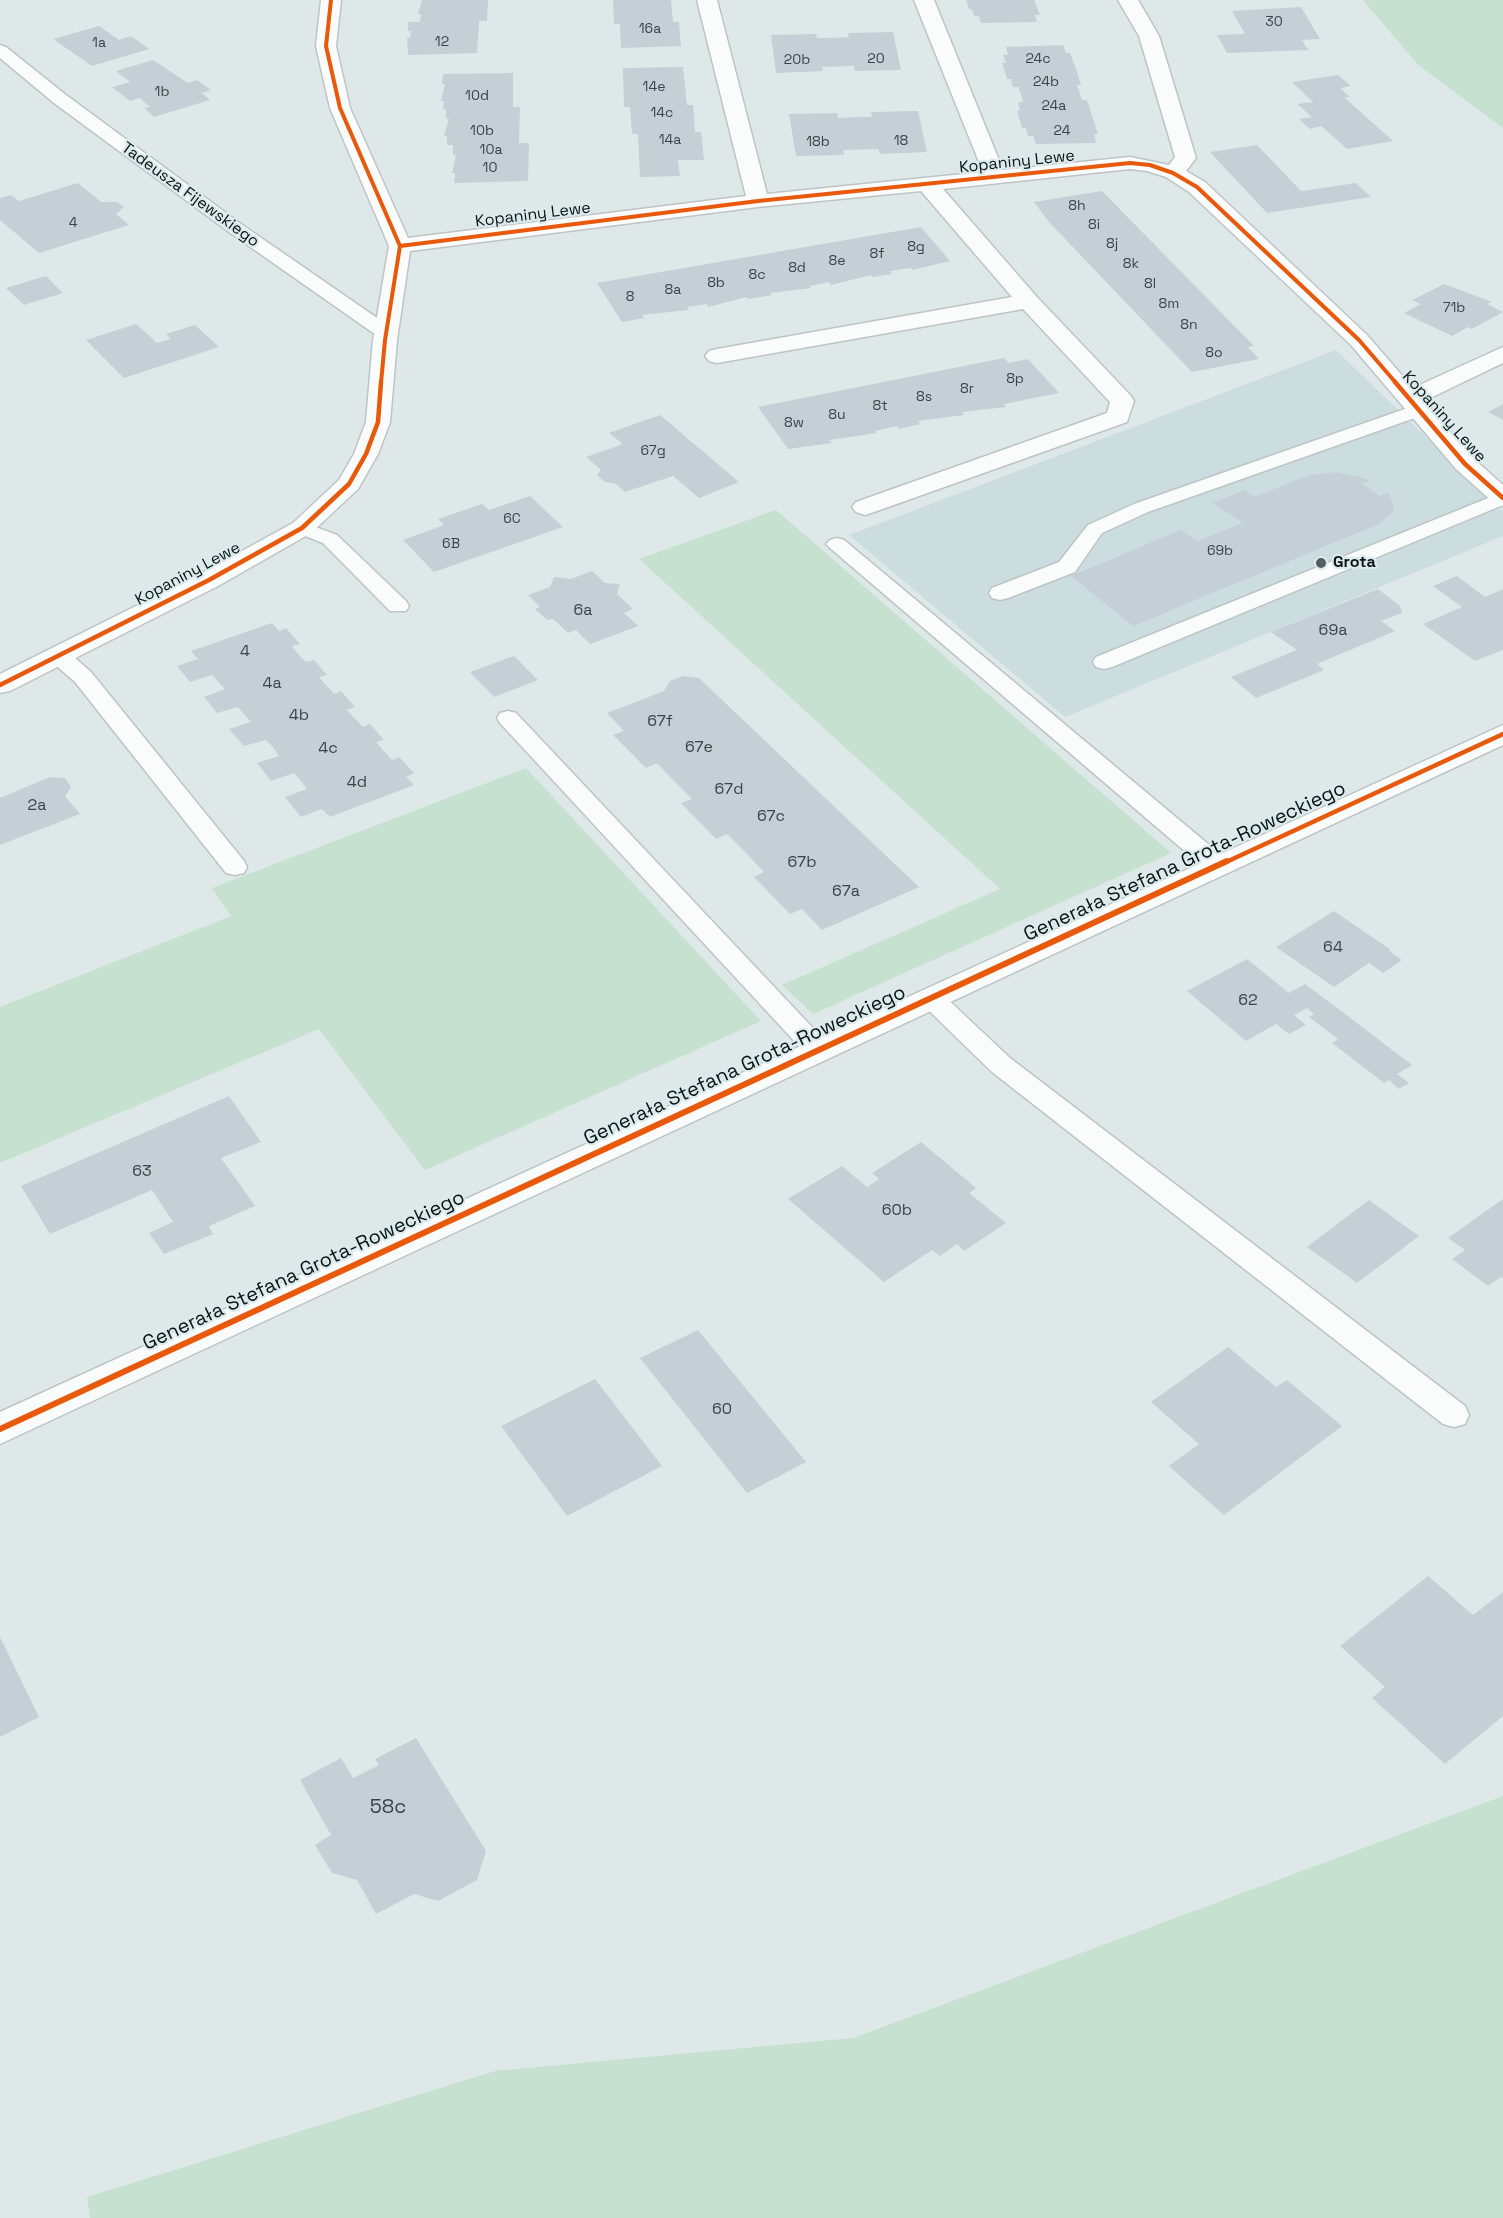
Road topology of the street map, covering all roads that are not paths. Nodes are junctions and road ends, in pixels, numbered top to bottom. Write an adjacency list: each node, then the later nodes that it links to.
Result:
1 (331, 0): 10 (street)
2 (706, 0): 9 (street)
3 (924, 0): 7 (street, Kopaniny Lewe)
4 (1128, 0): 6 (street)
5 (0, 50): 12 (lane, Tadeusza Fijewskiego)
6 (1173, 172): 7 (street, Kopaniny Lewe); 15 (street, Kopaniny Lewe)
7 (996, 178): 8 (street, Kopaniny Lewe)
8 (928, 185): 9 (street, Kopaniny Lewe); 11 (street, Kopaniny Lewe)
9 (758, 201): 10 (street, Kopaniny Lewe)
10 (400, 246): 12 (street, Kopaniny Lewe)
11 (1028, 301): 14 (street); 17 (street, Kopaniny Lewe)
12 (386, 333): 18 (street, Kopaniny Lewe)
13 (1503, 354): 15 (street)
14 (717, 356)
15 (1414, 405): 16 (street, Kopaniny Lewe); 20 (lane)
16 (1503, 498): 23 (lane)
17 (865, 507)
18 (302, 528): 21 (lane); 22 (street, Kopaniny Lewe)
19 (837, 544): 27 (lane)
20 (1000, 593)
21 (398, 606)
22 (59, 656): 24 (street, Kopaniny Lewe); 28 (lane)
23 (1104, 662)
24 (0, 685)
25 (508, 718): 30 (lane, Generała Stefana Grota-Roweckiego)
26 (1503, 734): 27 (street, Generała Stefana Grota-Roweckiego)
27 (1217, 865): 29 (street, Generała Stefana Grota-Roweckiego)
28 (235, 867)
29 (930, 998): 30 (street, Generała Stefana Grota-Roweckiego); 31 (lane)
30 (818, 1050): 32 (street, Generała Stefana Grota-Roweckiego)
31 (1454, 1415)
32 (0, 1429)

